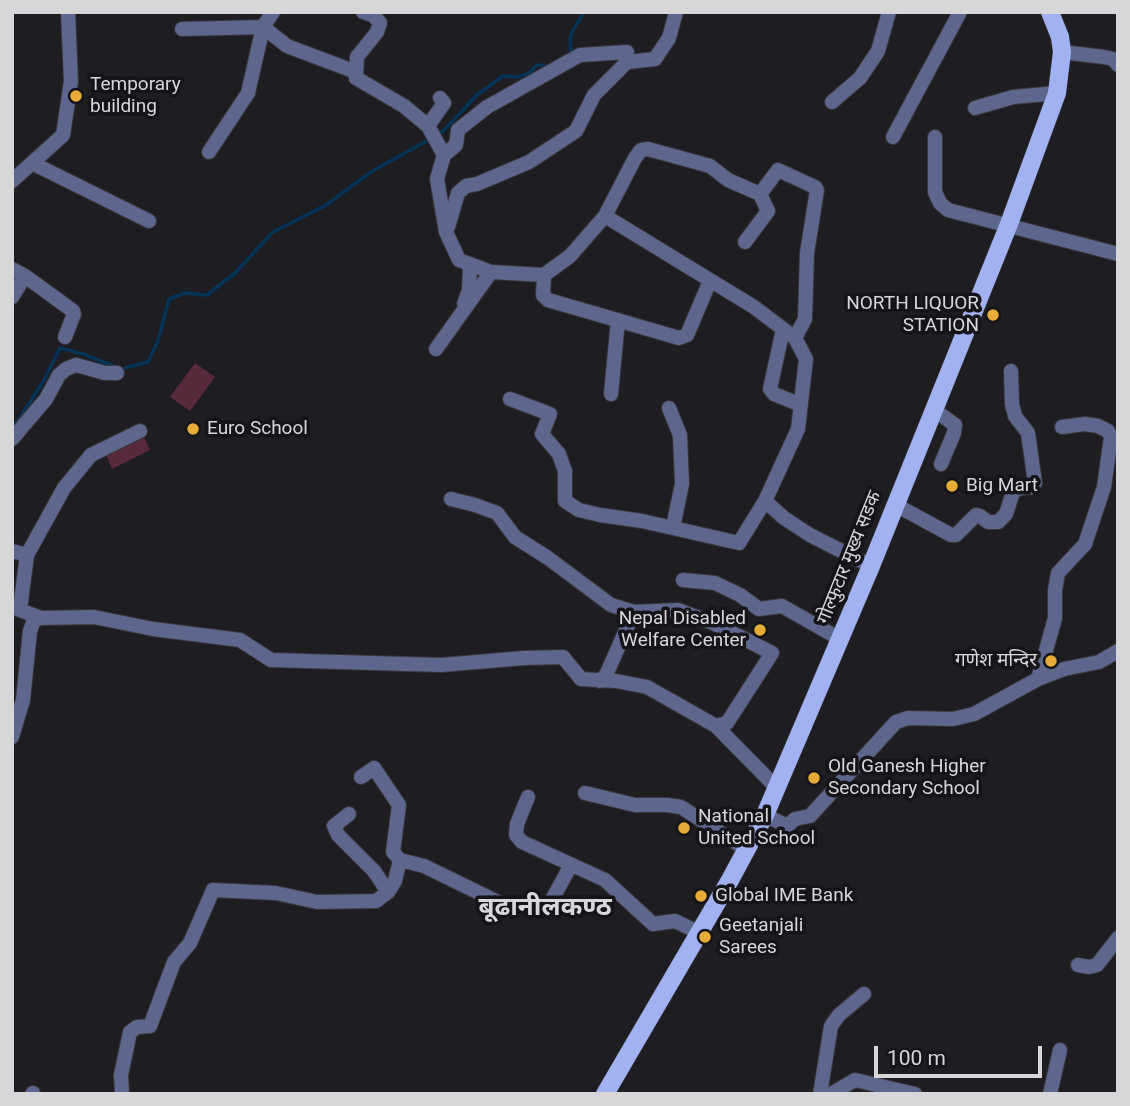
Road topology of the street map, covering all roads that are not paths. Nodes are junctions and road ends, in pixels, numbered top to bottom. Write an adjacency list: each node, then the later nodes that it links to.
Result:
1 (68, 12): 22 (street)
2 (273, 12): 8 (street)
3 (363, 12): 13 (street)
4 (676, 12): 28 (street)
5 (889, 12): 16 (street)
6 (960, 12): 20 (street)
7 (1049, 12): 11 (main road, गोल्फुटार मुख्य सडक)
8 (263, 27): 9 (street); 13 (street); 21 (street)
9 (183, 29)
10 (627, 52): 19 (street)
11 (1062, 52): 12 (street); 14 (main road, गोल्फुटार मुख्य सडक)
12 (1118, 65)
13 (356, 72): 19 (street)
14 (1057, 93): 17 (street); 27 (main road, गोल्फुटार मुख्य सडक)
15 (440, 98): 19 (street)
16 (832, 102)
17 (975, 108)
18 (936, 137): 27 (street)
19 (435, 138): 28 (street)
20 (892, 138)
21 (209, 152)
22 (32, 163): 23 (street); 26 (street)
23 (12, 181)
24 (760, 194): 25 (street); 29 (street); 39 (street)
25 (605, 216): 34 (street); 35 (street)
26 (149, 221)
27 (1009, 224): 30 (street); 48 (main road, गोल्फुटार मुख्य सडक)
28 (446, 232): 31 (street)
29 (745, 242)
30 (1118, 254)
31 (470, 264): 33 (street); 37 (street)
32 (18, 272): 36 (street); 40 (street)
33 (491, 272): 34 (street); 37 (street)
34 (544, 275): 38 (street)
35 (710, 281): 38 (street); 39 (street)
36 (12, 297)
37 (463, 312): 41 (street)
38 (618, 320): 44 (street)
39 (789, 334): 46 (street); 46 (street)
40 (65, 337)
41 (436, 349)
42 (1012, 370): 55 (street)
43 (117, 373): 51 (street)
44 (611, 394)
45 (510, 400): 56 (street)
46 (801, 405): 54 (street)
47 (669, 408): 56 (street)
48 (933, 409): 52 (street); 55 (main road, गोल्फुटार मुख्य सडक)
49 (1062, 427): 66 (street)
50 (140, 431): 58 (street)
51 (12, 439)
52 (941, 464)
53 (451, 499): 62 (street)
54 (765, 501): 56 (street); 59 (street)
55 (894, 504): 59 (main road, गोल्फुटार मुख्य सडक)
56 (673, 527)
57 (12, 551): 58 (street)
58 (27, 555): 61 (street)
59 (871, 566): 64 (main road, गोल्फुटार मुख्य सडक)
60 (683, 580): 64 (street)
61 (16, 608): 63 (street)
62 (634, 612): 67 (street); 68 (street)
63 (41, 618): 67 (street); 69 (street)
64 (840, 639): 71 (main road, गोल्फुटार मुख्य सडक)
65 (1118, 651): 66 (street)
66 (1038, 678): 75 (street)
67 (600, 681): 68 (street)
68 (716, 726): 71 (street)
69 (12, 737)
70 (361, 777): 77 (street)
71 (776, 787): 75 (main road, गोल्फुटार मुख्य सडक)
72 (586, 793): 76 (street)
73 (528, 797): 78 (street)
74 (349, 814): 79 (street)
75 (765, 815): 76 (main road, गोल्फुटार मुख्य सडक)
76 (747, 849): 80 (main road, गोल्फुटार मुख्य सडक)
77 (400, 860): 78 (street); 79 (street)
78 (571, 864): 80 (street)
79 (388, 892): 85 (street)
80 (700, 933): 86 (main road, गोल्फुटार मुख्य सडक)
81 (1118, 938): 82 (street)
82 (1077, 965)
83 (864, 994): 87 (street)
84 (1060, 1050): 90 (street)
85 (122, 1094)
86 (605, 1094)
87 (820, 1094)
88 (831, 1094): 89 (street)
89 (915, 1094)
90 (1050, 1094)

